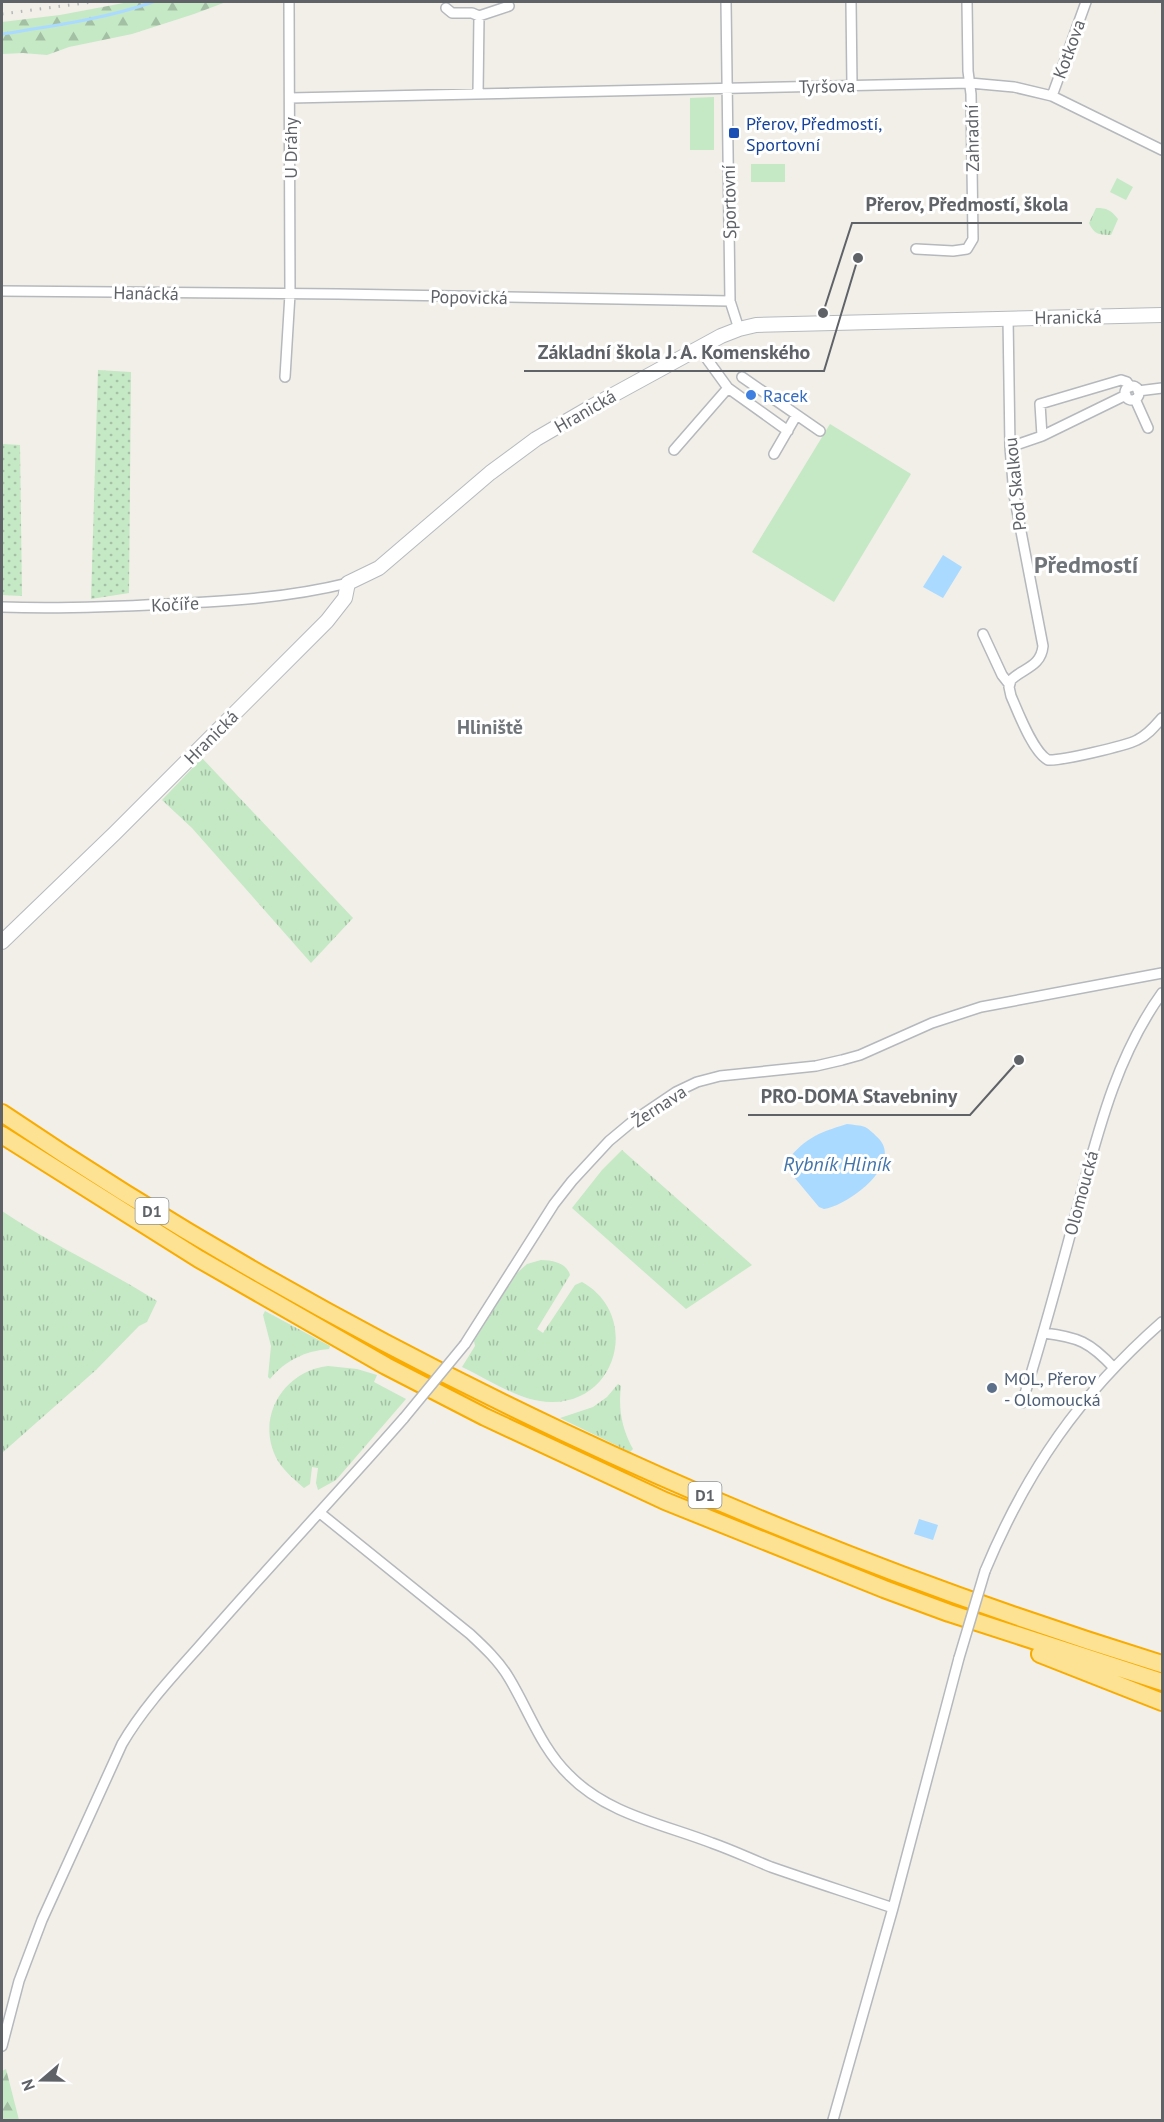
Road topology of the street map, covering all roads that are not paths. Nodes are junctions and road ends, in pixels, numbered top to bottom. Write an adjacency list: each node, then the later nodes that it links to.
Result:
1 (289, 2): 14 (street, U Dráhy)
2 (726, 2): 11 (street, Sportovní)
3 (851, 2): 10 (street)
4 (967, 2): 9 (street)
5 (1086, 2): 13 (street, Kotkova)
6 (509, 6): 8 (street)
7 (446, 8): 8 (street)
8 (479, 16): 12 (street)
9 (970, 83): 10 (street, Tyršova); 13 (street, Tyršova); 16 (street, Zahradní)
10 (852, 85): 11 (street, Tyršova)
11 (728, 88): 12 (street, Tyršova); 19 (street, Sportovní)
12 (478, 94): 14 (street, Tyršova)
13 (1052, 96): 15 (street, Tyršova)
14 (290, 98): 18 (street, U Dráhy)
15 (1162, 150)
16 (916, 249)
17 (2, 291): 18 (street, Hanácká)
18 (290, 294): 19 (street, Popovická); 24 (street)
19 (730, 301): 22 (street, Sportovní)
20 (1162, 315): 21 (main road, Hranická)
21 (1008, 318): 22 (main road, Hranická); 34 (street, Pod Skalkou)
22 (739, 328): 23 (main road, Hranická)
23 (699, 348): 26 (street); 37 (main road, Hranická)
24 (285, 377)
25 (742, 377): 29 (street)
26 (728, 388): 31 (street); 35 (street)
27 (1162, 388): 28 (street)
28 (1132, 393): 30 (street); 33 (street); 33 (street)
29 (796, 416): 31 (street); 32 (street)
30 (1148, 428)
31 (788, 431): 36 (street)
32 (820, 431)
33 (1042, 436): 34 (street)
34 (1010, 447): 40 (street, Pod Skalkou)
35 (674, 450)
36 (774, 454)
37 (348, 583): 38 (street, Kočíře); 42 (main road, Hranická)
38 (2, 608)
39 (983, 634): 40 (street)
40 (1009, 684): 41 (street)
41 (1162, 717)
42 (2, 942)
43 (1162, 973): 51 (street, Žernava, bridge)
44 (1162, 993): 48 (street, Olomoucká)
45 (2, 1113): 53 (highway, D1)
46 (2, 1135): 52 (highway, D1)
47 (1162, 1322): 49 (street)
48 (1044, 1333): 49 (street); 50 (street, Olomoucká)
49 (1114, 1368): 56 (street, bridge)
50 (1022, 1403)
51 (320, 1513): 56 (street); 57 (street, Žernava)
52 (948, 1613): 54 (highway, D1); 55 (highway)
53 (1162, 1664)
54 (1162, 1682)
55 (1162, 1702)
56 (892, 1908): 58 (street)
57 (2, 2046)
58 (833, 2121)

